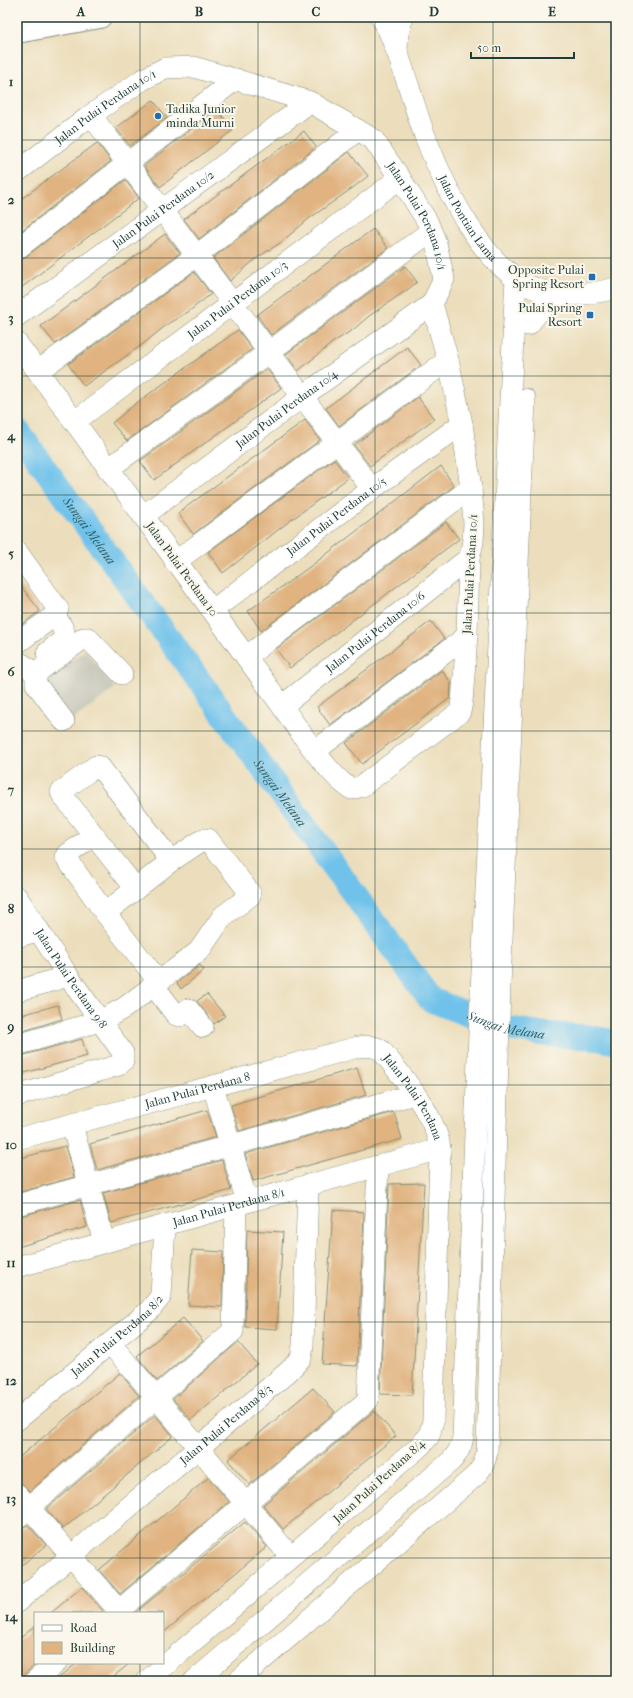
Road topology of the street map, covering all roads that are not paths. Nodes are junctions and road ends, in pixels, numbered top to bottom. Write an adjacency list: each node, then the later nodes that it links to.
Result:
1 (61, 17): 5 (highway)
2 (100, 17): 6 (highway)
3 (382, 17): 7 (street, Jalan Pontian Lama)
4 (403, 17): 7 (street, Jalan Pontian Lama)
5 (17, 22)
6 (17, 32)
7 (397, 51): 17 (street, Jalan Pontian Lama)
8 (236, 79): 9 (street, Jalan Pulai Perdana 10/1); 10 (street, Jalan Pulai Perdana 10/1); 12 (street)
9 (310, 102): 11 (street, Jalan Pulai Perdana 10/1); 15 (street, Jalan Pulai Perdana 10/2)
10 (91, 115): 12 (street); 13 (street, Jalan Pulai Perdana 10/1)
11 (358, 130): 14 (street, Jalan Pulai Perdana 10/1); 19 (street)
12 (127, 163): 15 (street); 18 (street)
13 (17, 172)
14 (400, 178): 16 (street, Jalan Pulai Perdana 10/1); 23 (street, Jalan Pulai Perdana 10/3)
15 (162, 210): 19 (street); 25 (street, Jalan Pulai Perdana 10/2)
16 (431, 231): 24 (street, Jalan Pulai Perdana 10/1); 28 (street)
17 (483, 248): 20 (street, Jalan Pontian Lama); 26 (street)
18 (17, 249)
19 (196, 256): 23 (street); 30 (street)
20 (522, 282): 22 (street, Jalan Pontian Lama); 26 (street)
21 (616, 288): 22 (street, Jalan Pontian Lama)
22 (568, 295): 26 (street)
23 (233, 303): 28 (street); 32 (street, Jalan Pulai Perdana 10/3)
24 (432, 304): 29 (street, Jalan Pulai Perdana 10/1); 31 (street, Jalan Pulai Perdana 10/4)
25 (17, 316)
26 (521, 318): 62 (street)
27 (17, 342): 30 (street, Jalan Pulai Perdana 10)
28 (269, 352): 31 (street); 35 (street)
29 (448, 360): 33 (street, Jalan Pulai Perdana 10/1); 34 (street)
30 (38, 371): 32 (street, Jalan Pulai Perdana 10)
31 (303, 396): 34 (street); 38 (street, Jalan Pulai Perdana 10/4)
32 (74, 422): 35 (street, Jalan Pulai Perdana 10)
33 (462, 424): 36 (street, Jalan Pulai Perdana 10/1); 37 (street, Jalan Pulai Perdana 10/5)
34 (338, 443): 37 (street); 41 (street)
35 (108, 469): 38 (street, Jalan Pulai Perdana 10)
36 (471, 488): 40 (street, Jalan Pulai Perdana 10/1); 46 (street)
37 (372, 489): 42 (street, Jalan Pulai Perdana 10/5)
38 (143, 516): 41 (street, Jalan Pulai Perdana 10)
39 (17, 552): 43 (street)
40 (469, 558): 44 (street, Jalan Pulai Perdana 10/1); 49 (street, Jalan Pulai Perdana 10/6)
41 (175, 562): 42 (street, Jalan Pulai Perdana 10)
42 (212, 610): 46 (street, Jalan Pulai Perdana 10)
43 (54, 616): 45 (street); 47 (street)
44 (467, 636): 51 (street); 52 (street, Jalan Pulai Perdana 10/1)
45 (17, 643)
46 (246, 657): 49 (street, Jalan Pulai Perdana 10)
47 (25, 667): 48 (street); 50 (street)
48 (122, 674)
49 (282, 706): 51 (street, Jalan Pulai Perdana 10)
50 (64, 721)
51 (315, 751): 52 (street, Jalan Pulai Perdana 10)
52 (352, 789)
53 (93, 836): 54 (street); 55 (street); 57 (street)
54 (171, 861): 55 (street); 61 (street)
55 (136, 889): 57 (street)
56 (17, 897): 58 (street, Jalan Pulai Perdana 9/8)
57 (105, 913): 61 (street)
58 (40, 930): 59 (street); 60 (street, Jalan Pulai Perdana 9/8)
59 (17, 937)
60 (68, 976): 63 (street); 64 (street, Jalan Pulai Perdana 9/8)
61 (156, 984): 64 (street); 65 (street)
62 (490, 984): 97 (street); 98 (street)
63 (17, 991)
64 (100, 1021): 66 (street); 70 (street, Jalan Pulai Perdana 9/8)
65 (203, 1027)
66 (17, 1045)
67 (379, 1048): 68 (street, Jalan Pulai Perdana 8); 69 (street, Jalan Pulai Perdana)
68 (214, 1086): 71 (street, Jalan Pulai Perdana 8); 73 (street)
69 (415, 1094): 73 (street); 74 (street, Jalan Pulai Perdana)
70 (17, 1096)
71 (72, 1125): 72 (street, Jalan Pulai Perdana 8); 76 (street)
72 (17, 1139)
73 (230, 1144): 76 (street); 78 (street)
74 (440, 1149): 75 (street, Jalan Pulai Perdana 8/1); 90 (street, Jalan Pulai Perdana 8/4)
75 (378, 1166): 77 (street, Jalan Pulai Perdana 8/1); 87 (street)
76 (88, 1184): 79 (street); 81 (street)
77 (308, 1185): 78 (street, Jalan Pulai Perdana 8/1); 86 (street, Jalan Pulai Perdana 8/3)
78 (241, 1203): 80 (street, Jalan Pulai Perdana 8/1); 84 (street)
79 (17, 1205)
80 (165, 1225): 81 (street, Jalan Pulai Perdana 8/1); 83 (street, Jalan Pulai Perdana 8/2)
81 (104, 1242): 82 (street, Jalan Pulai Perdana 8/1)
82 (17, 1267)
83 (110, 1343): 84 (street); 85 (street, Jalan Pulai Perdana 8/2)
84 (158, 1397): 86 (street); 88 (street)
85 (17, 1420)
86 (200, 1448): 87 (street); 89 (street, Jalan Pulai Perdana 8/3)
87 (246, 1503): 90 (street); 92 (street)
88 (21, 1507): 89 (street)
89 (70, 1555): 91 (street, Jalan Pulai Perdana 8/3); 92 (street)
90 (291, 1557): 94 (street, Jalan Pulai Perdana 8/4)
91 (17, 1602)
92 (119, 1612)
93 (55, 1664): 95 (street)
94 (164, 1664): 96 (street, Jalan Pulai Perdana 8/4)
95 (35, 1681)
96 (147, 1681)
97 (194, 1681)
98 (238, 1681)

